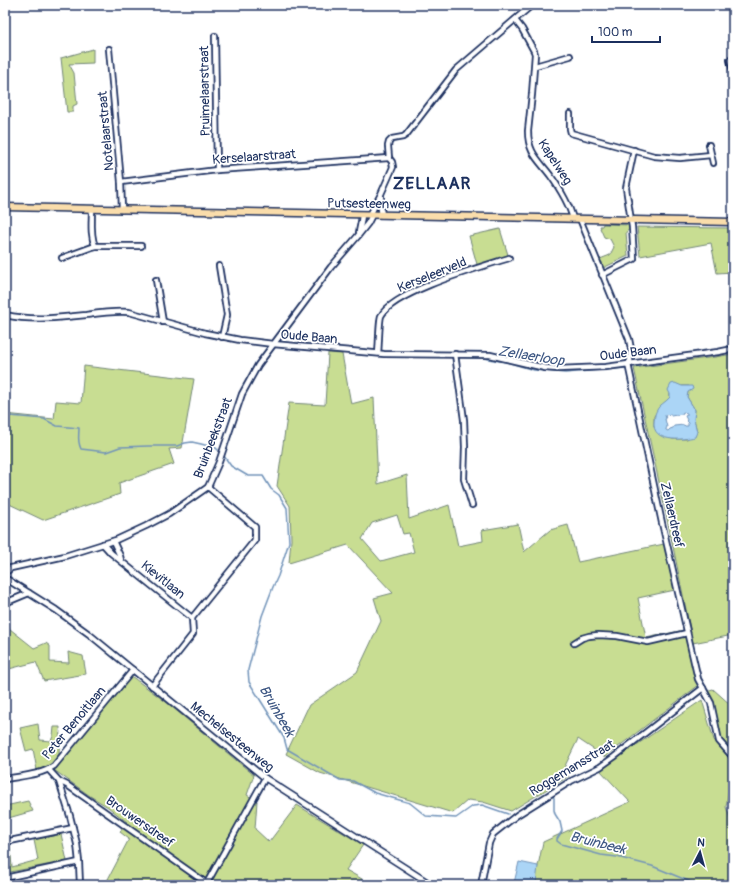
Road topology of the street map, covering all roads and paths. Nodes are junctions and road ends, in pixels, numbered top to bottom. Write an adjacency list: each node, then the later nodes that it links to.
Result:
1 (532, 5): 2 (street)
2 (515, 20): 7 (street, Kapelweg); 13 (street, Bruinbeekstraat)
3 (215, 36): 15 (street, Pruimelaarstraat)
4 (110, 49): 16 (street, Notelaarstraat)
5 (570, 56): 7 (street)
6 (730, 60): 8 (street)
7 (535, 66): 24 (street, Kapelweg)
8 (733, 71)
9 (570, 114): 11 (street)
10 (709, 145): 12 (street)
11 (634, 150): 12 (street); 25 (street)
12 (711, 155): 14 (street)
13 (389, 158): 15 (street, Kerselaarstraat); 17 (street, Bruinbeekstraat)
14 (712, 163)
15 (217, 170): 16 (street, Kerselaarstraat)
16 (121, 182): 20 (street, Notelaarstraat)
17 (381, 194): 22 (street, Bruinbeekstraat); 23 (street)
18 (5, 207): 19 (main road, Putsesteenweg)
19 (92, 209): 20 (main road, Putsesteenweg); 28 (street)
20 (122, 210): 21 (main road, Putsesteenweg)
21 (362, 215): 22 (main road, Putsesteenweg); 27 (street, Bruinbeekstraat)
22 (371, 215): 23 (main road, Putsesteenweg); 27 (street, Bruinbeekstraat)
23 (382, 215): 24 (main road, Putsesteenweg)
24 (577, 219): 25 (main road, Putsesteenweg); 33 (street, Zellaerdreef)
25 (630, 220): 26 (main road, Putsesteenweg); 33 (street)
26 (733, 222)
27 (357, 237): 38 (street, Bruinbeekstraat)
28 (96, 246): 29 (street); 30 (street)
29 (141, 246)
30 (62, 258)
31 (509, 258): 40 (street, Kerseleerveld)
32 (219, 266): 37 (street)
33 (602, 275): 42 (street, Zellaerdreef)
34 (156, 280): 36 (street)
35 (5, 315): 36 (street, Oude Baan)
36 (163, 322): 37 (street, Oude Baan)
37 (222, 337): 38 (street, Oude Baan)
38 (273, 344): 40 (street, Oude Baan); 43 (street, Bruinbeekstraat)
39 (733, 349): 42 (street, Oude Baan)
40 (378, 353): 41 (street, Oude Baan)
41 (455, 354): 42 (street, Oude Baan); 44 (street)
42 (628, 364): 53 (street, Zellaerdreef)
43 (208, 487): 45 (street, Bruinbeekstraat); 52 (street)
44 (472, 505)
45 (113, 541): 46 (street, Bruinbeekstraat); 47 (street)
46 (103, 544): 47 (street, Kievitlaan); 48 (street, Bruinbeekstraat)
47 (120, 560): 52 (street, Kievitlaan)
48 (5, 573)
49 (5, 578): 50 (street, Mechelsesteenweg)
50 (29, 592): 51 (street); 55 (street, Mechelsesteenweg)
51 (5, 602)
52 (192, 618): 56 (street)
53 (688, 633): 54 (street); 57 (street, Zellaerdreef)
54 (574, 643)
55 (133, 670): 56 (street, Mechelsesteenweg); 59 (street, Peter Benoitlaan)
56 (152, 686): 60 (street, Mechelsesteenweg)
57 (703, 688): 58 (street, Zellaerdreef); 70 (street, Roggemansstraat)
58 (733, 757)
59 (49, 770): 61 (street); 62 (street, Peter Benoitlaan)
60 (265, 778): 67 (street, Brouwersdreef); 69 (street, Mechelsesteenweg)
61 (5, 779)
62 (59, 781): 63 (street, Peter Benoitlaan); 67 (street, Brouwersdreef)
63 (73, 828): 64 (street); 65 (street, Peter Benoitlaan)
64 (10, 841)
65 (80, 862): 66 (street); 68 (street, Peter Benoitlaan)
66 (5, 878)
67 (208, 884)
68 (80, 885)
69 (432, 885)
70 (481, 885)

